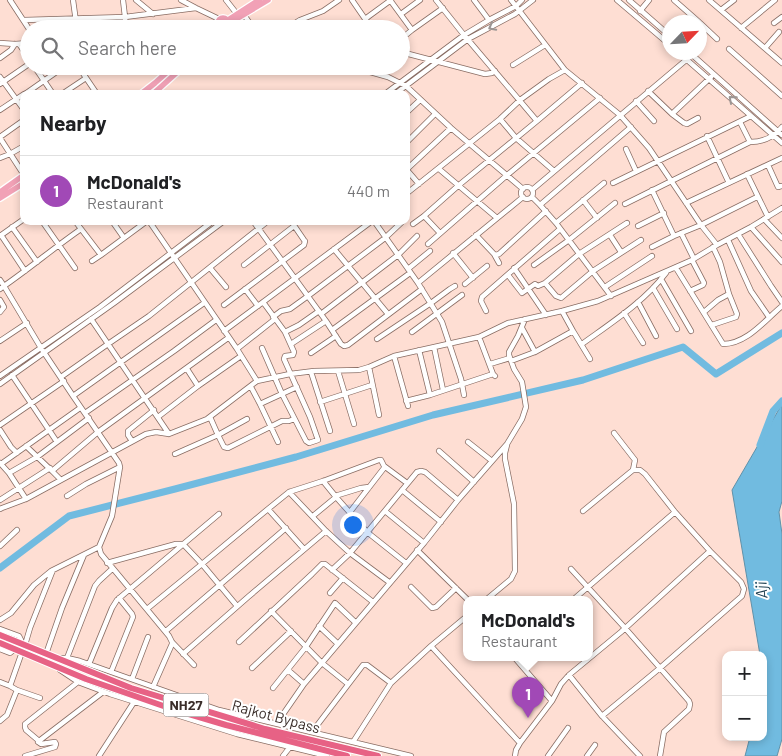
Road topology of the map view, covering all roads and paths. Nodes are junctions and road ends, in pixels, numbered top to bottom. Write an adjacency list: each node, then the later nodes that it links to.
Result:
1 (10, 0): 41 (street)
2 (73, 0): 39 (street)
3 (123, 0): 37 (street)
4 (136, 0): 32 (street)
5 (181, 0): 27 (street)
6 (226, 0): 33 (street)
7 (259, 0): 33 (main road)
8 (268, 0): 33 (main road)
9 (339, 0): 46 (street)
10 (352, 0): 40 (street)
11 (398, 0): 25 (street)
12 (420, 0): 34 (street)
13 (436, 0): 28 (street)
14 (474, 0): 48 (street)
15 (511, 0): 26 (street)
16 (522, 0): 26 (street)
17 (532, 0): 31 (street)
18 (617, 0): 36 (street)
19 (629, 0): 29 (street)
20 (649, 0): 29 (street)
21 (674, 0): 35 (street)
22 (709, 0): 30 (street)
23 (734, 0): 30 (street)
24 (775, 0): 51 (street)
25 (391, 1): 34 (street); 40 (street)
26 (516, 6): 31 (street); 48 (street)
27 (196, 8): 32 (street); 43 (street)
28 (443, 8): 53 (street); 56 (street)
29 (641, 10): 36 (street); 52 (street)
30 (721, 10): 51 (street)
31 (520, 11): 59 (street, one-way to 59); 63 (street)
32 (153, 14): 37 (street)
33 (240, 14): 44 (main road); 45 (street)
34 (400, 14): 47 (street)
35 (690, 15)
36 (636, 16): 57 (street)
37 (125, 17): 39 (street); 42 (street)
38 (782, 17): 49 (street)
39 (76, 19): 41 (street)
40 (365, 19)
41 (24, 20)
42 (125, 20)
43 (212, 20)
44 (230, 20)
45 (246, 20)
46 (300, 20)
47 (404, 20)
48 (489, 20): 56 (street)
49 (774, 22)
50 (410, 27): 53 (street)
51 (741, 28): 65 (street)
52 (662, 29)
53 (412, 30)
54 (707, 30): 58 (street)
55 (779, 32): 65 (street)
56 (464, 35): 59 (street); 69 (street)
57 (662, 38)
58 (717, 39)
59 (468, 40): 72 (street); 77 (street)
60 (0, 43): 61 (street)
61 (17, 44): 62 (street); 64 (street); 68 (street)
62 (20, 44)
63 (545, 45): 74 (street); 76 (street)
64 (20, 48)
65 (765, 48): 73 (street)
66 (728, 49): 102 (street)
67 (410, 54): 69 (street)
68 (0, 58)
69 (431, 60): 72 (street); 85 (street)
70 (686, 60): 88 (street); 101 (street)
71 (697, 60): 86 (street)
72 (439, 62): 77 (street); 93 (street)
73 (782, 63)
74 (513, 65)
75 (20, 69): 90 (street)
76 (565, 70): 92 (street); 107 (street)
77 (495, 71): 107 (street)
78 (40, 75): 89 (street)
79 (51, 75): 89 (street)
80 (84, 75): 87 (street)
81 (168, 75): 94 (main road)
82 (174, 75): 94 (main road)
83 (381, 75): 91 (street)
84 (410, 75): 91 (street)
85 (410, 75)
86 (713, 75): 88 (street); 125 (street)
87 (86, 78): 97 (street); 98 (street)
88 (709, 79): 113 (street); 115 (street, one-way to 88)
89 (44, 80): 95 (street); 96 (street)
90 (1, 81): 105 (street)
91 (400, 82): 93 (street); 99 (street)
92 (582, 83): 104 (street); 118 (street)
93 (406, 86): 100 (street); 106 (street)
94 (159, 89)
95 (30, 90)
96 (50, 90)
97 (68, 90)
98 (94, 90)
99 (390, 90)
100 (401, 90)
101 (648, 91): 108 (street); 113 (street)
102 (782, 96)
103 (20, 97): 105 (street)
104 (600, 98): 114 (street); 137 (street)
105 (16, 100): 109 (street); 111 (street)
106 (420, 100): 110 (street); 112 (street)
107 (520, 100): 117 (street); 118 (street)
108 (636, 101): 114 (street); 119 (street)
109 (20, 105)
110 (410, 109)
111 (0, 110)
112 (435, 114): 124 (street); 129 (street)
113 (672, 114): 116 (street)
114 (620, 115): 122 (street); 147 (street)
115 (751, 116): 120 (street); 126 (street)
116 (698, 118)
117 (500, 119): 130 (street); 133 (street)
118 (537, 121): 130 (street)
119 (654, 121)
120 (740, 122): 127 (street); 131 (street)
121 (20, 123): 128 (street)
122 (631, 127): 141 (street); 176 (street)
123 (782, 127): 125 (street)
124 (451, 128): 133 (street); 144 (street)
125 (780, 133): 126 (street)
126 (773, 135): 131 (street); 132 (street)
127 (708, 136): 140 (street); 141 (street)
128 (0, 138): 136 (street)
129 (410, 138)
130 (516, 138): 137 (street); 142 (street)
131 (750, 142): 140 (street)
132 (782, 143)
133 (470, 144): 142 (street); 146 (street)
134 (20, 148): 136 (street)
135 (626, 149): 148 (street)
136 (10, 154): 138 (street); 145 (street)
137 (534, 154): 147 (street); 151 (street)
138 (0, 158)
139 (782, 158): 143 (street)
140 (718, 159): 153 (street); 154 (street)
141 (658, 160): 148 (street); 153 (street)
142 (489, 161): 151 (street); 158 (street)
143 (768, 165): 150 (street); 160 (street)
144 (410, 166)
145 (20, 169)
146 (439, 169): 157 (street); 158 (street)
147 (554, 171): 162 (street)
148 (636, 171): 156 (street)
149 (410, 174): 157 (street)
150 (747, 174): 154 (street); 167 (street)
151 (506, 176): 161 (street); 172 (street)
152 (20, 178): 165 (main road)
153 (671, 182): 163 (street); 175 (street)
154 (729, 182): 175 (street)
155 (604, 183): 171 (street)
156 (613, 183)
157 (420, 184): 164 (street)
158 (458, 185): 172 (street); 180 (street)
159 (20, 186): 170 (main road)
160 (780, 186): 166 (street)
161 (523, 189): 162 (street); 168 (street)
162 (532, 190): 169 (street)
163 (652, 190): 174 (street); 179 (street)
164 (410, 191)
165 (0, 192)
166 (782, 193)
167 (757, 196): 184 (street); 189 (street)
168 (523, 197): 169 (street); 182 (street)
169 (532, 197): 176 (street)
170 (0, 198)
171 (583, 200): 183 (street); 186 (street)
172 (478, 201): 182 (street); 209 (street)
173 (615, 203): 183 (street)
174 (625, 204)
175 (686, 204): 189 (street)
176 (540, 205): 178 (street)
177 (780, 210): 181 (street); 184 (street)
178 (546, 211): 186 (street); 232 (street)
179 (664, 214): 203 (street); 216 (street)
180 (424, 216): 188 (street); 209 (street)
181 (782, 216)
182 (497, 218): 213 (street)
183 (597, 218): 220 (street)
184 (766, 218): 205 (street); 219 (street)
185 (20, 222): 204 (street)
186 (556, 222): 208 (street)
187 (627, 223): 214 (street)
188 (413, 224)
189 (701, 224): 210 (street); 226 (street)
190 (45, 225): 224 (street)
191 (78, 225): 206 (street)
192 (115, 225): 217 (street)
193 (142, 225): 217 (street)
194 (151, 225): 236 (street)
195 (208, 225): 236 (street)
196 (218, 225): 236 (street)
197 (256, 225): 207 (street)
198 (263, 225): 207 (street)
199 (367, 225): 228 (street)
200 (376, 225): 218 (street)
201 (399, 225): 218 (street)
202 (294, 226): 225 (street); 239 (street)
203 (638, 226)
204 (12, 227): 212 (street); 240 (street)
205 (751, 227): 211 (street); 242 (street)
206 (81, 229): 224 (street); 234 (street)
207 (258, 229): 225 (street); 249 (street)
208 (560, 229): 220 (street); 250 (street)
209 (440, 233): 223 (street)
210 (681, 233): 216 (street); 238 (street)
211 (738, 234): 222 (street); 284 (street)
212 (0, 235): 252 (street)
213 (476, 235): 231 (street); 232 (street)
214 (610, 235): 230 (street); 233 (street)
215 (418, 236): 235 (street)
216 (674, 236): 227 (street)
217 (124, 238): 234 (street)
218 (385, 238): 235 (street); 246 (street)
219 (782, 238)
220 (569, 240): 233 (street); 245 (street)
221 (641, 240): 230 (street)
222 (728, 240): 226 (street); 298 (street)
223 (428, 244)
224 (58, 245): 240 (street); 248 (street)
225 (269, 245): 239 (street); 244 (street)
226 (715, 246): 238 (street); 275 (street)
227 (652, 247)
228 (334, 249): 246 (street); 258 (street)
229 (430, 251): 253 (street)
230 (621, 252): 254 (street)
231 (453, 253): 257 (street); 263 (street)
232 (494, 254): 243 (street)
233 (579, 254): 254 (street); 264 (street)
234 (100, 255): 241 (street)
235 (398, 255): 253 (street); 261 (street)
236 (173, 256): 262 (street); 300 (street); 328 (street)
237 (652, 256): 268 (street)
238 (693, 259): 251 (street); 274 (street)
239 (282, 261): 258 (street); 271 (street)
240 (37, 262): 252 (street)
241 (92, 262)
242 (782, 262)
243 (499, 263)
244 (244, 264)
245 (534, 265)
246 (348, 266): 261 (street); 277 (street)
247 (487, 266): 257 (street)
248 (75, 268)
249 (210, 268): 262 (street); 269 (street)
250 (514, 268): 256 (street); 273 (street)
251 (676, 268): 255 (street); 274 (street)
252 (25, 271): 267 (street)
253 (409, 271): 263 (street); 279 (street)
254 (593, 271): 264 (street); 268 (street)
255 (667, 272): 259 (street); 278 (street)
256 (508, 276): 273 (street); 289 (street)
257 (473, 278): 265 (street)
258 (295, 279): 277 (street); 282 (street)
259 (661, 279): 270 (street); 311 (street)
260 (0, 280): 267 (street)
261 (362, 282): 279 (street); 292 (street)
262 (191, 283): 281 (street); 321 (street)
263 (418, 283): 272 (street)
264 (545, 283): 273 (street)
265 (466, 284)
266 (455, 286): 285 (street)
267 (2, 287): 304 (street)
268 (605, 287): 278 (street)
269 (226, 288)
270 (653, 288): 283 (street); 307 (street)
271 (245, 289): 286 (street); 287 (street)
272 (422, 289): 285 (street); 295 (street)
273 (528, 289): 297 (street)
274 (690, 291): 293 (street)
275 (730, 294): 293 (street); 305 (street)
276 (462, 295): 296 (street)
277 (308, 296): 292 (street); 299 (street)
278 (612, 296): 290 (street)
279 (376, 298): 295 (street); 308 (street)
280 (0, 300): 291 (street)
281 (204, 302): 302 (street); 336 (street)
282 (263, 302): 287 (street); 299 (street)
283 (638, 302): 294 (street); 315 (street)
284 (782, 302)
285 (431, 303): 296 (street); 318 (street)
286 (224, 305)
287 (258, 306): 309 (street)
288 (782, 306): 298 (street)
289 (486, 311)
290 (562, 311): 297 (street); 310 (street)
291 (0, 312)
292 (320, 312): 303 (street); 312 (street)
293 (704, 312): 305 (street)
294 (624, 313): 320 (street); 324 (street)
295 (388, 314): 314 (street)
296 (438, 314): 313 (street); 323 (street)
297 (546, 315): 301 (street)
298 (769, 317): 305 (street)
299 (274, 318): 312 (street); 327 (street)
300 (91, 319): 321 (street); 328 (street)
301 (525, 319): 306 (street); 316 (street)
302 (216, 320): 309 (street); 347 (street)
303 (326, 321): 308 (street); 322 (street)
304 (27, 323): 319 (street); 328 (street)
305 (712, 324)
306 (522, 328): 330 (street); 335 (street)
307 (677, 329)
308 (332, 330): 314 (street)
309 (224, 331): 317 (street)
310 (573, 331): 324 (street); 330 (street)
311 (691, 331)
312 (285, 332): 322 (street)
313 (412, 332)
314 (336, 336): 331 (street)
315 (656, 336)
316 (479, 337): 323 (street); 337 (street)
317 (228, 338): 327 (street); 339 (street)
318 (377, 339)
319 (0, 341)
320 (643, 343)
321 (108, 344): 336 (street); 346 (street)
322 (291, 344): 342 (street)
323 (449, 344): 325 (street); 351 (street)
324 (582, 344): 334 (street)
325 (434, 347): 329 (street); 355 (street)
326 (262, 348): 345 (street)
327 (237, 349): 332 (street)
328 (43, 350): 343 (street); 344 (street); 346 (street)
329 (419, 350): 333 (street); 358 (street)
330 (535, 352): 335 (street)
331 (311, 353)
332 (241, 356): 348 (street); 352 (street)
333 (394, 356): 338 (street); 358 (street)
334 (590, 359)
335 (510, 360): 337 (street); 388 (street)
336 (121, 362): 347 (street); 360 (street)
337 (490, 364): 351 (street)
338 (369, 367): 340 (street); 350 (street)
339 (187, 369): 352 (street); 361 (street)
340 (338, 371): 341 (street); 357 (street)
341 (311, 372): 342 (street); 362 (street)
342 (290, 374): 345 (street); 354 (street)
343 (12, 375): 349 (street); 363 (street)
344 (0, 376)
345 (274, 377): 348 (street); 356 (street)
346 (62, 379): 360 (street); 363 (street)
347 (133, 380): 361 (street); 367 (street)
348 (257, 381): 353 (street)
349 (0, 384)
350 (372, 385): 357 (street); 368 (street)
351 (461, 385): 355 (street); 359 (street)
352 (198, 386): 369 (street)
353 (251, 387): 364 (street); 370 (street)
354 (297, 387): 356 (street); 373 (street)
355 (444, 390): 358 (street)
356 (282, 394): 364 (street); 373 (street)
357 (345, 394): 362 (street); 374 (street)
358 (430, 395)
359 (464, 395)
360 (73, 396): 365 (street)
361 (146, 398): 366 (street); 380 (street)
362 (320, 402): 379 (street)
363 (31, 403): 375 (street); 378 (street)
364 (260, 404): 376 (street)
365 (80, 408): 367 (street); 378 (street)
366 (154, 410): 369 (street); 385 (street)
367 (85, 413): 371 (street)
368 (379, 415)
369 (158, 417): 382 (street)
370 (210, 417): 382 (street); 383 (street)
371 (89, 418): 380 (street); 384 (street)
372 (247, 419): 383 (street)
373 (294, 419): 376 (street)
374 (354, 424)
375 (0, 425)
376 (270, 426): 383 (street); 386 (street)
377 (0, 430): 392 (street)
378 (49, 430): 384 (street); 389 (street)
379 (330, 431)
380 (98, 432): 391 (street); 399 (street)
381 (614, 433): 400 (street)
382 (169, 434): 385 (street)
383 (218, 435): 393 (street)
384 (57, 442): 394 (street)
385 (132, 442): 391 (street)
386 (278, 442)
387 (468, 442): 395 (street)
388 (507, 444): 395 (street); 454 (street)
389 (26, 446): 392 (street); 394 (street)
390 (439, 451): 405 (street)
391 (112, 452): 398 (street); 403 (street)
392 (17, 453): 396 (street)
393 (175, 454)
394 (37, 457): 399 (street); 401 (street)
395 (492, 462): 405 (street)
396 (1, 464): 401 (street)
397 (384, 466): 404 (street); 406 (street); 407 (street)
398 (120, 467): 411 (street); 432 (street)
399 (51, 469): 403 (street); 408 (street)
400 (633, 470): 418 (street); 421 (street)
401 (7, 471): 402 (street); 408 (street)
402 (0, 474)
403 (61, 480): 413 (street)
404 (323, 481): 410 (street); 412 (street)
405 (474, 482): 415 (street)
406 (407, 483): 409 (street); 415 (street)
407 (369, 487): 412 (street); 420 (street)
408 (19, 488): 413 (street); 414 (street)
409 (402, 490): 419 (street); 424 (street)
410 (290, 492): 417 (street); 423 (street)
411 (67, 496)
412 (336, 497): 420 (street); 423 (street)
413 (26, 499): 416 (street)
414 (0, 500)
415 (458, 500): 424 (street)
416 (0, 509)
417 (268, 509): 425 (street); 440 (street)
418 (582, 510)
419 (385, 511): 428 (street); 429 (street)
420 (350, 512): 428 (street)
421 (675, 512): 435 (street); 449 (street)
422 (219, 514): 430 (street)
423 (313, 516): 427 (street)
424 (441, 522): 429 (street)
425 (286, 528): 433 (street); 447 (street)
426 (18, 530): 431 (street)
427 (326, 531): 433 (street); 436 (street)
428 (368, 532): 436 (street); 439 (street)
429 (424, 543): 434 (street)
430 (183, 544): 438 (street); 440 (street); 451 (street)
431 (0, 546)
432 (99, 547): 437 (street); 438 (street)
433 (304, 549): 458 (street)
434 (417, 550): 439 (street); 450 (street)
435 (710, 551): 465 (street); 493 (street)
436 (350, 553): 444 (street); 446 (street)
437 (84, 554): 441 (street); 481 (street)
438 (107, 563): 442 (street)
439 (406, 563): 446 (street)
440 (202, 564): 447 (street); 459 (street)
441 (54, 569): 462 (street); 474 (street)
442 (112, 569): 451 (street); 485 (street)
443 (571, 569): 449 (street)
444 (332, 570): 445 (street); 460 (street)
445 (343, 578): 452 (street); 457 (street)
446 (390, 582): 457 (street)
447 (219, 585): 458 (street); 467 (street)
448 (412, 587): 450 (street)
449 (588, 587): 455 (street); 465 (street)
450 (456, 588): 453 (street)
451 (130, 589): 456 (street); 459 (street)
452 (330, 593)
453 (464, 596)
454 (491, 596)
455 (578, 596)
456 (119, 598): 489 (street); 495 (street)
457 (373, 602): 463 (street)
458 (237, 606): 482 (street)
459 (147, 609): 467 (street)
460 (271, 612): 468 (street); 472 (street)
461 (463, 619): 476 (street)
462 (0, 620)
463 (356, 623): 464 (street); 475 (street)
464 (319, 626): 475 (street); 477 (street)
465 (625, 628): 483 (street); 493 (street)
466 (0, 629): 474 (street)
467 (166, 631): 471 (street)
468 (291, 632): 477 (street); 492 (street)
469 (0, 635): 474 (highway, Rajkot Bypass / NH27)
470 (148, 637): 497 (street)
471 (172, 642): 482 (street); 504 (street)
472 (239, 642)
473 (0, 644): 479 (highway, Rajkot Bypass / NH27)
474 (23, 644): 481 (highway, Rajkot Bypass / NH27)
475 (338, 644): 488 (street)
476 (432, 646): 500 (street); 518 (street)
477 (306, 648): 488 (street); 494 (street)
478 (0, 649): 479 (street)
479 (15, 649): 480 (highway, Rajkot Bypass / NH27)
480 (22, 652): 491 (highway, Rajkot Bypass / NH27); 503 (street)
481 (46, 654): 484 (highway, Rajkot Bypass / NH27)
482 (183, 654): 490 (street)
483 (593, 654)
484 (54, 658): 485 (street); 527 (highway, Rajkot Bypass / NH27)
485 (67, 658): 489 (street)
486 (517, 661): 509 (street)
487 (585, 661): 496 (street)
488 (322, 663): 501 (street); 502 (street)
489 (89, 664): 495 (street)
490 (194, 665)
491 (55, 666): 499 (street); 526 (highway, Rajkot Bypass / NH27)
492 (252, 668)
493 (660, 668): 511 (street); 533 (street)
494 (288, 670): 501 (street); 505 (street)
495 (111, 672): 497 (street)
496 (568, 675): 509 (street); 511 (street)
497 (132, 679): 504 (street)
498 (0, 682): 503 (street)
499 (78, 682): 507 (street); 516 (street)
500 (391, 683): 502 (street); 517 (street)
501 (304, 684): 513 (street)
502 (348, 684): 515 (street)
503 (10, 686): 506 (street)
504 (153, 687): 513 (street)
505 (273, 688)
506 (17, 690): 508 (street); 512 (street)
507 (103, 692): 510 (street); 516 (street)
508 (40, 698)
509 (552, 701): 518 (street)
510 (134, 702): 520 (street); 523 (street)
511 (602, 716): 532 (street)
512 (0, 721)
513 (277, 723): 515 (street)
514 (568, 728): 530 (street)
515 (312, 732): 517 (street)
516 (39, 741): 521 (street)
517 (353, 742): 528 (street)
518 (520, 743): 529 (street)
519 (595, 745): 531 (street)
520 (290, 747): 524 (street); 525 (street)
521 (36, 754): 522 (street)
522 (25, 756)
523 (99, 756)
524 (283, 756)
525 (324, 756)
526 (348, 756)
527 (378, 756)
528 (411, 756)
529 (515, 756)
530 (548, 756)
531 (587, 756)
532 (640, 756)
533 (660, 756)

